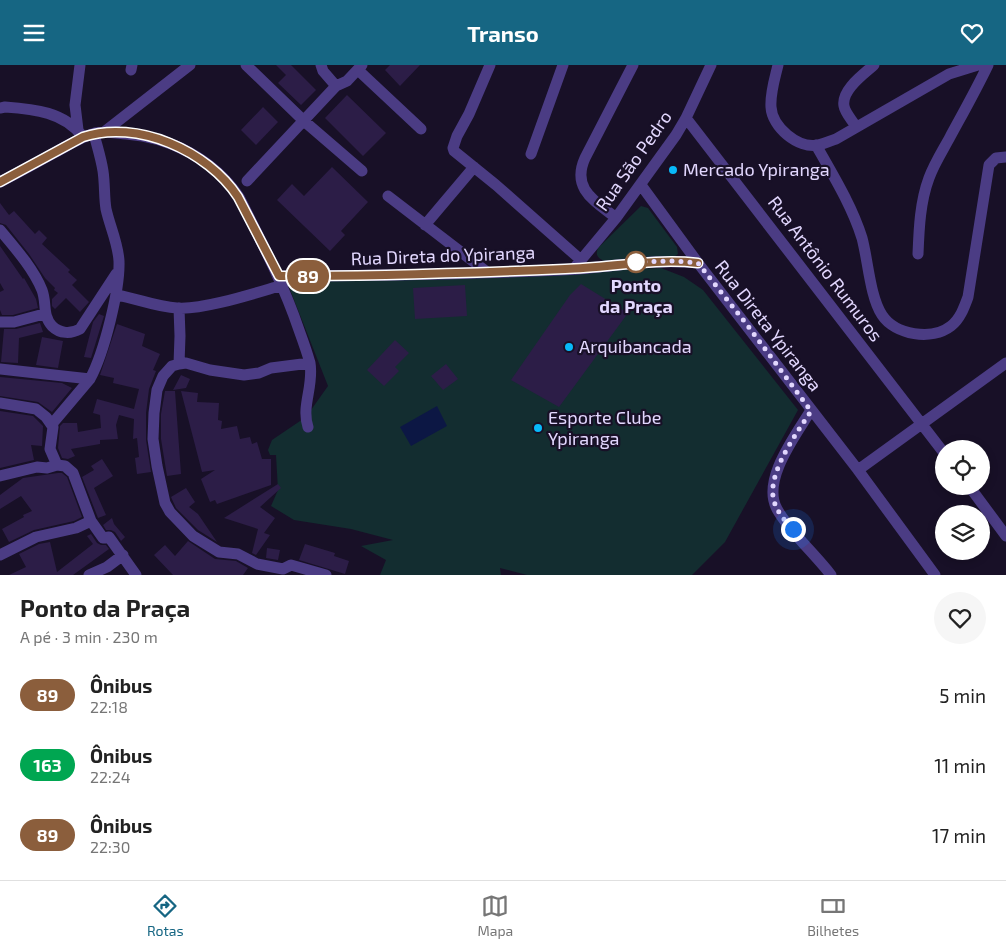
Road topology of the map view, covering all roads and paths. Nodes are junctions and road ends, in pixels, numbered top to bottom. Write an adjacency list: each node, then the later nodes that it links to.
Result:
1 (80, 65): 20 (street)
2 (190, 65): 20 (street)
3 (246, 65): 17 (street)
4 (490, 65): 24 (street)
5 (564, 65): 22 (street)
6 (633, 65): 30 (street)
7 (711, 65): 16 (street, Rua São Pedro)
8 (778, 65): 21 (street)
9 (874, 65): 18 (street)
10 (978, 65): 18 (street)
11 (988, 65): 33 (street)
12 (360, 67): 14 (street); 19 (street)
13 (322, 68): 14 (street)
14 (336, 86): 17 (street)
15 (0, 108): 20 (street)
16 (686, 118): 28 (street, Rua São Pedro); 51 (street, Rua Antônio Rumuros)
17 (304, 121): 25 (street); 26 (street)
18 (856, 127): 21 (street)
19 (421, 129)
20 (90, 133): 27 (street); 36 (street); 38 (street)
21 (816, 145): 23 (street)
22 (531, 154)
23 (1006, 157)
24 (474, 167): 31 (street); 35 (street)
25 (362, 171)
26 (247, 181)
27 (0, 182)
28 (641, 185): 30 (street, Rua São Pedro); 34 (street, Rua Direta Ypiranga)
29 (388, 196): 31 (street)
30 (616, 218): 35 (street, Rua São Pedro)
31 (426, 225): 37 (street)
32 (0, 230): 41 (street)
33 (918, 254)
34 (698, 263): 35 (street, Rua Direta do Ypiranga); 49 (street, Rua Direta Ypiranga)
35 (578, 265): 37 (street, Rua Direta do Ypiranga)
36 (119, 270): 39 (street); 41 (street)
37 (487, 272): 38 (street, Rua Direta do Ypiranga)
38 (281, 280): 40 (street, Rua Direta do Ypiranga); 43 (street)
39 (116, 295): 40 (street, Rua Direta do Ypiranga); 47 (street)
40 (179, 308): 45 (street)
41 (44, 314): 42 (street)
42 (0, 322)
43 (310, 363): 45 (street); 52 (street)
44 (1006, 363): 51 (street)
45 (179, 364): 64 (street)
46 (0, 369): 47 (street)
47 (90, 379): 50 (street)
48 (0, 403): 50 (street)
49 (811, 411): 55 (street); 65 (street)
50 (52, 424): 54 (street)
51 (922, 424): 53 (street, Rua Antônio Rumuros); 55 (street)
52 (308, 427)
53 (935, 441)
54 (57, 465): 56 (street); 58 (street)
55 (858, 470): 66 (street)
56 (0, 476)
57 (976, 495): 59 (street)
58 (91, 521): 60 (street); 61 (street)
59 (1006, 537)
60 (0, 555)
61 (123, 555): 62 (street); 63 (street)
62 (89, 575)
63 (136, 575)
64 (326, 575)
65 (831, 575)
66 (935, 575)

